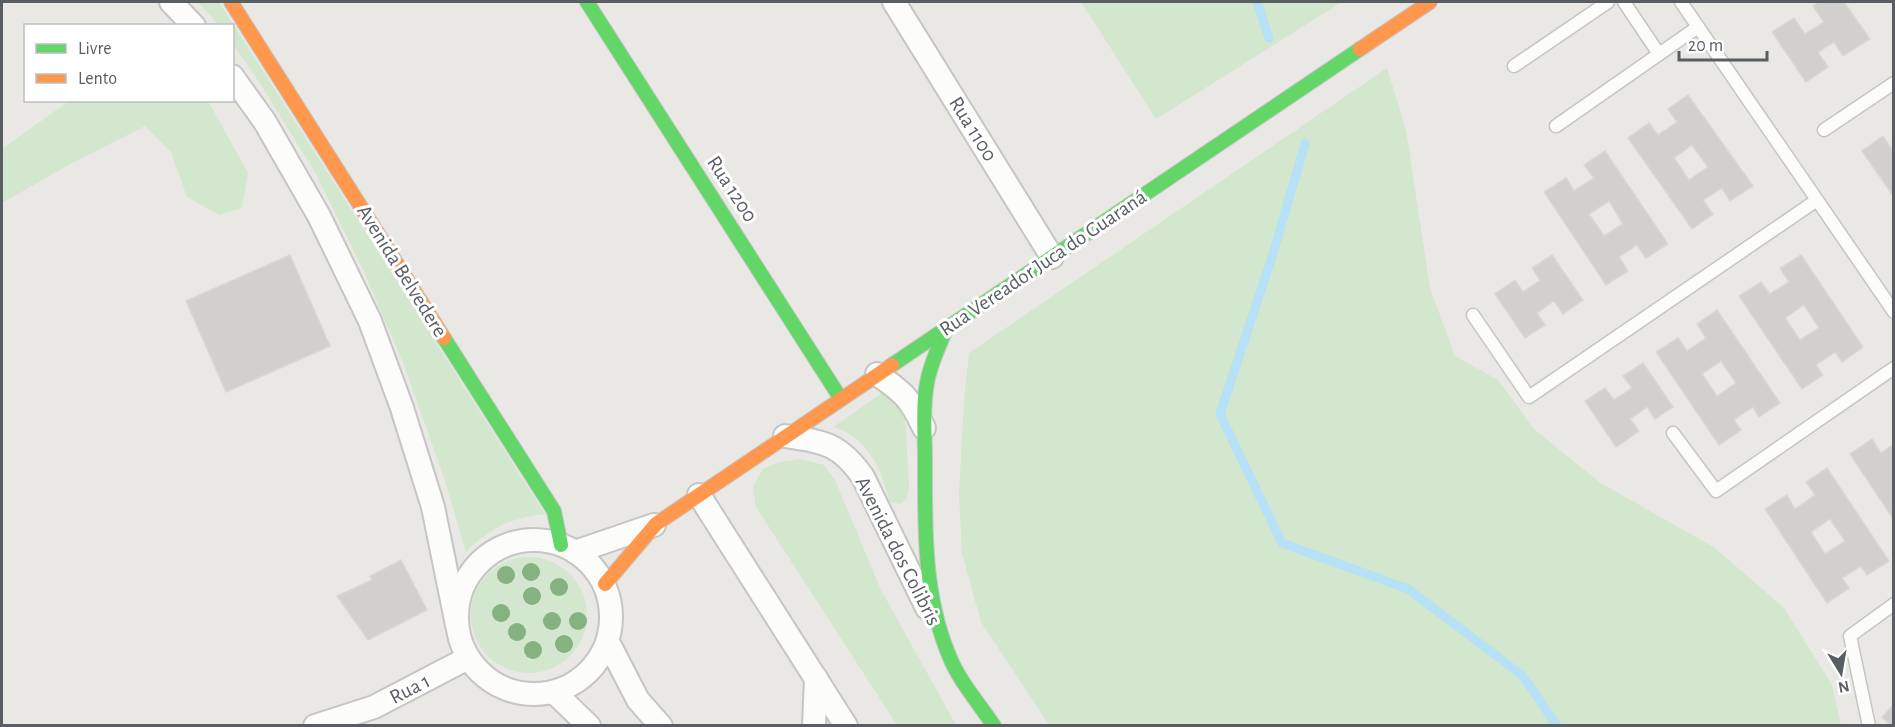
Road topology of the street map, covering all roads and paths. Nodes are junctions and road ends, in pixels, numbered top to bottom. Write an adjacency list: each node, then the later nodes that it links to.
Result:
1 (171, 2): 9 (street)
2 (231, 2): 30 (street, Avenida Belvedere)
3 (586, 2): 24 (street, Rua 1200)
4 (894, 2): 18 (street, Rua 1100)
5 (1430, 2): 18 (street, Rua Vereador Juca do Guaraná)
6 (1608, 2): 12 (lane)
7 (1624, 2): 11 (lane)
8 (1681, 2): 10 (lane)
9 (192, 24)
10 (1698, 27): 11 (lane); 17 (lane)
11 (1659, 54): 15 (lane)
12 (1514, 66)
13 (234, 79): 33 (street, Avenida Belvedere)
14 (1893, 83): 16 (lane)
15 (1556, 126)
16 (1824, 129)
17 (1817, 200): 19 (lane); 20 (lane)
18 (1052, 257): 21 (street, Rua Vereador Juca do Guaraná)
19 (1893, 312)
20 (1473, 315)
21 (947, 327): 23 (street, Rua Vereador Juca do Guaraná); 25 (street, Avenida dos Colibris)
22 (1893, 368): 26 (lane)
23 (877, 374): 24 (street, Rua Vereador Juca do Guaraná); 25 (street, Avenida dos Colibris)
24 (842, 399): 27 (street, Rua Vereador Juca do Guaraná)
25 (925, 429): 35 (street, Avenida dos Colibris)
26 (1673, 433)
27 (785, 436): 28 (street, Rua Vereador Juca do Guaraná); 35 (street, Avenida dos Colibris)
28 (699, 495): 29 (street, Rua Vereador Juca do Guaraná); 37 (street)
29 (656, 524): 30 (street, Rua Vereador Juca do Guaraná); 31 (street, Rua Vereador Juca do Guaraná)
30 (568, 548): 31 (street); 33 (street)
31 (605, 584): 34 (street)
32 (1893, 604): 45 (lane)
33 (457, 625): 36 (street)
34 (608, 642): 38 (street); 41 (street)
35 (944, 643): 44 (street, Avenida dos Colibris)
36 (468, 658): 38 (street); 39 (street, Rua 1)
37 (816, 678): 42 (street); 43 (street)
38 (554, 692): 40 (street)
39 (315, 726)
40 (589, 726)
41 (661, 726)
42 (814, 726)
43 (846, 726)
44 (994, 726)
45 (1869, 726)

